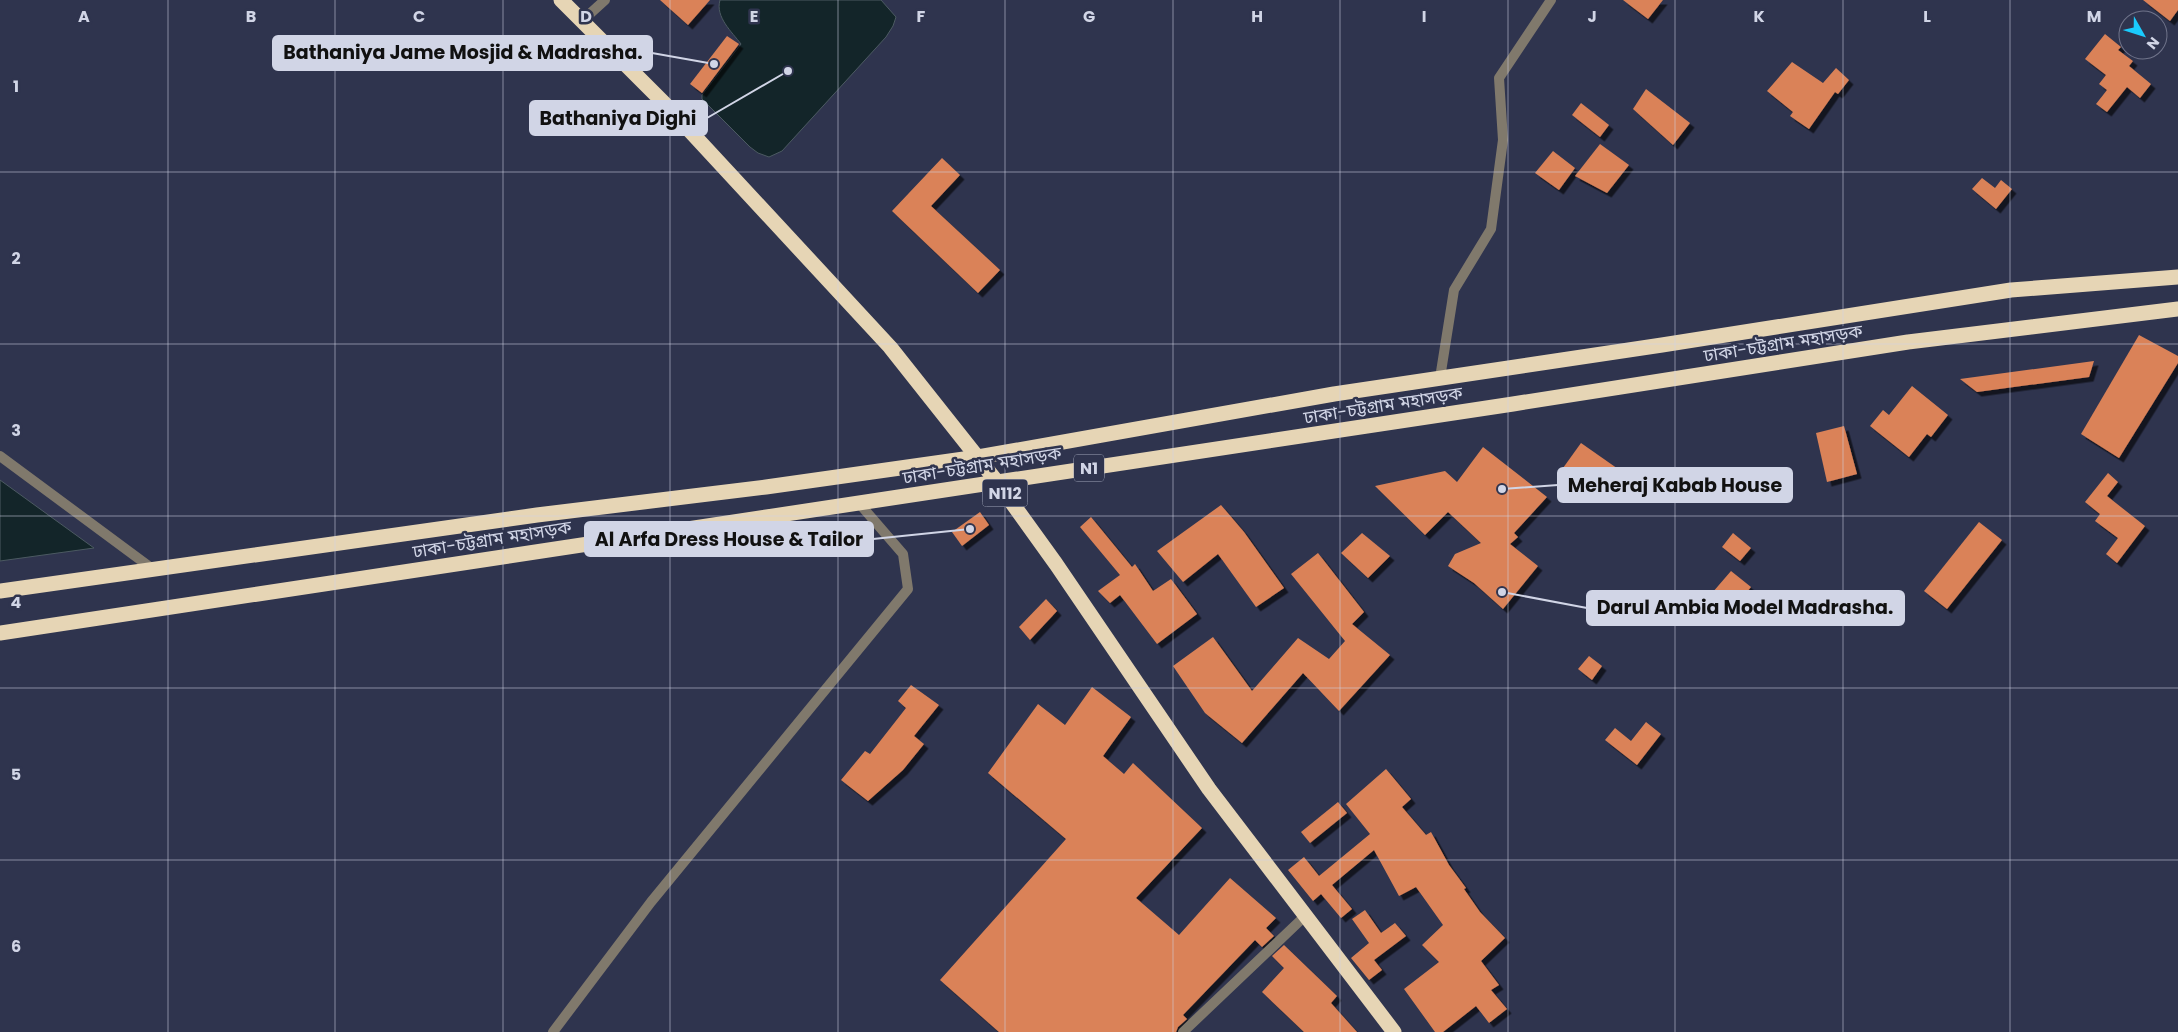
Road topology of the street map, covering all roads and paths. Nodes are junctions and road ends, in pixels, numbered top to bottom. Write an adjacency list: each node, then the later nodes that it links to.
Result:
1 (561, 0): 4 (highway, N112)
2 (605, 0): 4 (street)
3 (1551, 0): 7 (street)
4 (583, 20): 9 (highway, N112)
5 (2178, 277): 7 (highway, ঢাকা-চট্টগ্রাম মহাসড়ক / N1)
6 (2178, 309): 10 (highway, ঢাকা-চট্টগ্রাম মহাসড়ক / N1)
7 (1440, 378): 9 (highway, ঢাকা-চট্টগ্রাম মহাসড়ক / N1)
8 (0, 456): 12 (street)
9 (978, 457): 10 (highway, N112); 12 (highway, ঢাকা-চট্টগ্রাম মহাসড়ক / N1)
10 (997, 482): 11 (highway, ঢাকা-চট্টগ্রাম মহাসড়ক / N1); 15 (highway, N112)
11 (858, 502): 14 (highway, ঢাকা-চট্টগ্রাম মহাসড়ক / N1); 16 (street)
12 (154, 570): 13 (highway, ঢাকা-চট্টগ্রাম মহাসড়ক / N1)
13 (0, 591)
14 (0, 633)
15 (1305, 916): 17 (street); 18 (highway, N112)
16 (553, 1032)
17 (1183, 1032)
18 (1394, 1032)

